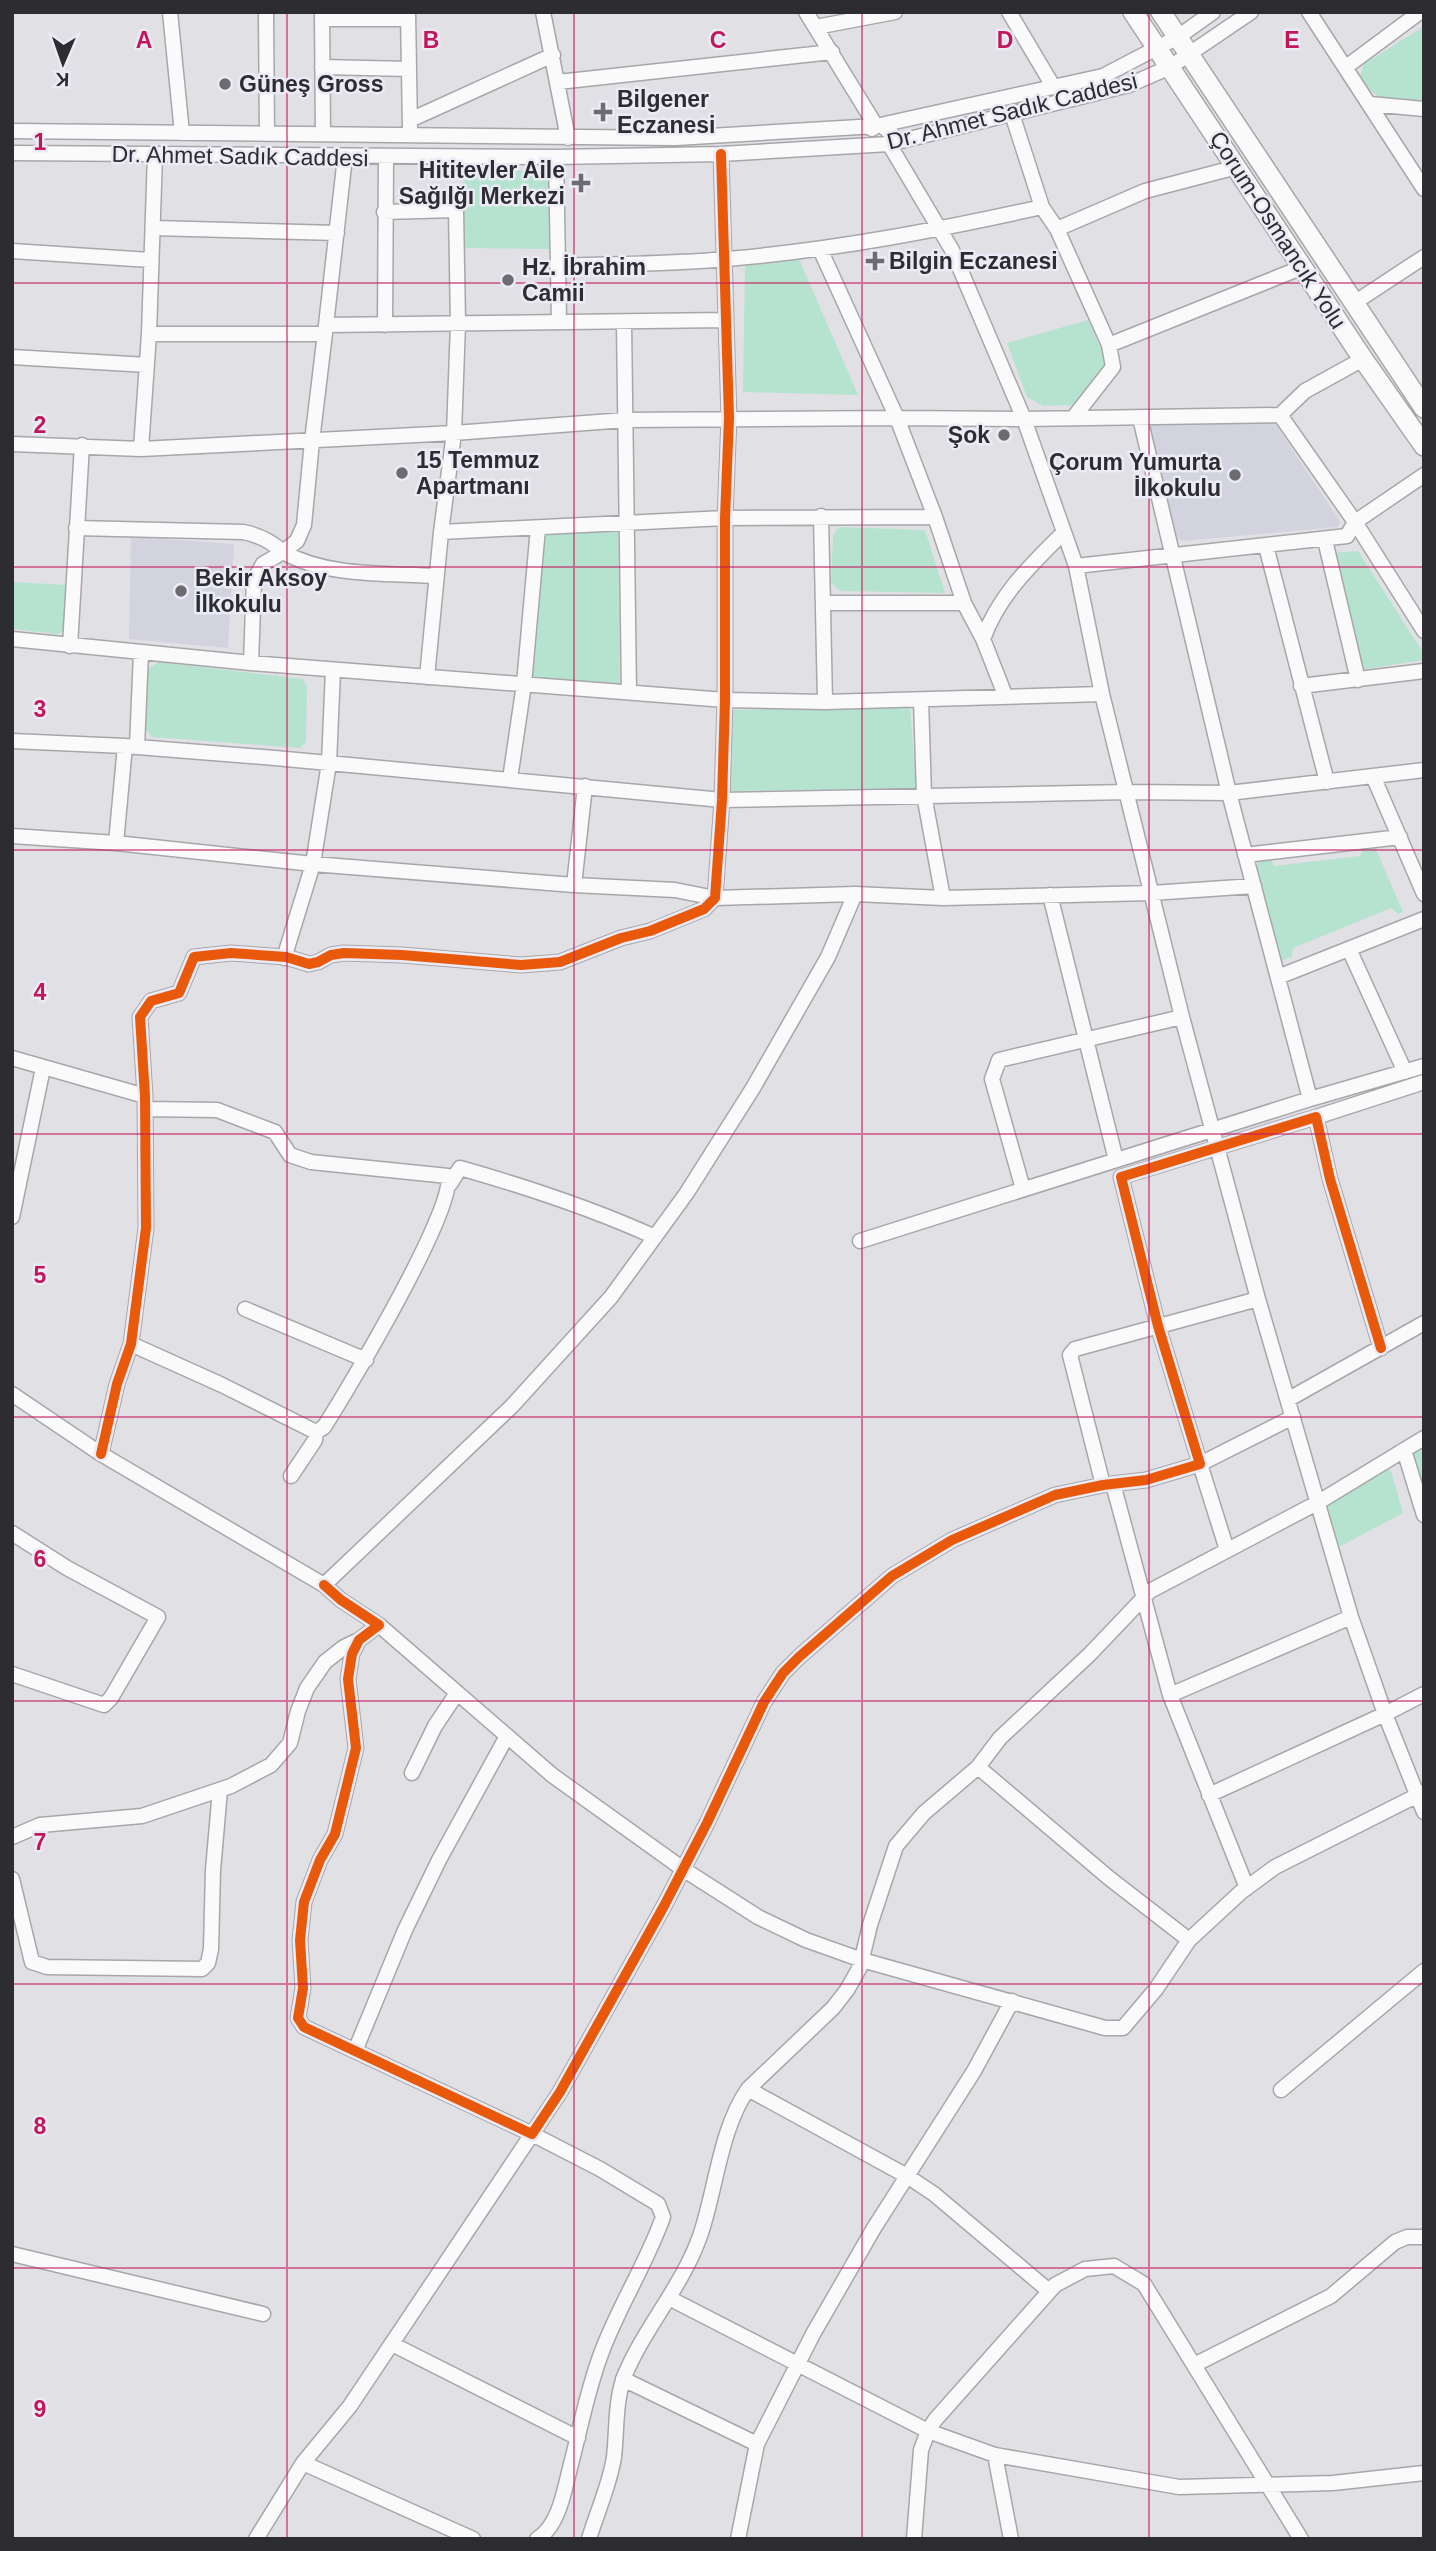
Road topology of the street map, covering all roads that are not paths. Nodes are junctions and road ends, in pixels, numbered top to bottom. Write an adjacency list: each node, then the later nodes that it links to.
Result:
1 (170, 12): 33 (street)
2 (266, 12): 34 (street)
3 (543, 12): 19 (street)
4 (806, 12): 15 (street)
5 (895, 12): 15 (street)
6 (1009, 12): 26 (street)
7 (1133, 12): 17 (highway, Çorum-Osmancık Yolu)
8 (1161, 12): 16 (highway, Çorum-Osmancık Yolu)
9 (1213, 12): 16 (street, Dr. Ahmet Sadık Caddesi)
10 (1251, 12): 20 (street, Dr. Ahmet Sadık Caddesi)
11 (1309, 12): 23 (street)
12 (1420, 12): 23 (street)
13 (322, 16): 14 (street); 21 (street)
14 (408, 16): 24 (street)
15 (816, 27): 18 (street)
16 (1178, 37): 17 (street, Dr. Ahmet Sadık Caddesi); 20 (highway, Çorum-Osmancık Yolu)
17 (1157, 48): 22 (highway, Çorum-Osmancık Yolu); 26 (street, Dr. Ahmet Sadık Caddesi)
18 (832, 52): 25 (street); 30 (street)
19 (553, 55): 25 (street); 31 (street)
20 (1189, 55): 22 (street, Dr. Ahmet Sadık Caddesi); 59 (highway, Çorum-Osmancık Yolu)
21 (322, 67): 24 (street); 35 (street)
22 (1170, 67): 29 (street, Dr. Ahmet Sadık Caddesi); 44 (highway, Çorum-Osmancık Yolu)
23 (1346, 67): 27 (street)
24 (409, 69): 31 (street)
25 (558, 82): 36 (street)
26 (1053, 86): 30 (street, Dr. Ahmet Sadık Caddesi)
27 (1370, 104): 28 (street); 45 (street)
28 (1424, 109)
29 (1012, 114): 37 (street, Dr. Ahmet Sadık Caddesi); 46 (street)
30 (878, 125): 36 (street, Dr. Ahmet Sadık Caddesi); 37 (street)
31 (410, 127): 35 (street, Dr. Ahmet Sadık Caddesi); 36 (street, Dr. Ahmet Sadık Caddesi)
32 (12, 131): 33 (street, Dr. Ahmet Sadık Caddesi)
33 (182, 133): 34 (street, Dr. Ahmet Sadık Caddesi)
34 (267, 134): 35 (street, Dr. Ahmet Sadık Caddesi)
35 (323, 134)
36 (568, 138)
37 (884, 145): 39 (street, Dr. Ahmet Sadık Caddesi); 49 (street)
38 (12, 153): 40 (street, Dr. Ahmet Sadık Caddesi)
39 (721, 154): 43 (street, Dr. Ahmet Sadık Caddesi); 55 (street)
40 (155, 155): 41 (street, Dr. Ahmet Sadık Caddesi); 48 (street)
41 (345, 157): 42 (street, Dr. Ahmet Sadık Caddesi); 51 (street)
42 (386, 157): 43 (street, Dr. Ahmet Sadık Caddesi); 47 (street)
43 (556, 157): 57 (street)
44 (1237, 167): 50 (street); 58 (highway, Çorum-Osmancık Yolu)
45 (1424, 188)
46 (1042, 207): 49 (street); 50 (street)
47 (384, 212): 63 (street); 64 (street)
48 (153, 228): 51 (street); 56 (street)
49 (938, 229): 52 (street); 77 (street)
50 (1056, 229): 67 (street)
51 (337, 233): 65 (street)
52 (820, 249): 55 (street); 74 (street)
53 (12, 251): 56 (street)
54 (1424, 257): 59 (street)
55 (725, 259): 57 (street); 60 (street)
56 (150, 260): 66 (street)
57 (557, 267): 61 (street)
58 (1303, 267): 67 (street); 69 (highway, Çorum-Osmancık Yolu)
59 (1354, 303): 71 (highway, Çorum-Osmancık Yolu)
60 (725, 320): 62 (street); 73 (street)
61 (559, 321): 62 (street); 63 (street)
62 (624, 323): 78 (street)
63 (458, 324): 64 (street); 79 (street)
64 (385, 325): 65 (street)
65 (326, 330): 66 (street); 80 (street)
66 (149, 334): 70 (street)
67 (1109, 345): 75 (street)
68 (12, 356): 70 (street)
69 (1363, 359): 72 (street); 83 (highway, Çorum-Osmancık Yolu)
70 (147, 365): 84 (street)
71 (1424, 408)
72 (1280, 415): 76 (street); 89 (street)
73 (729, 418): 74 (street); 78 (street); 88 (street)
74 (897, 418): 77 (street); 87 (street)
75 (1073, 418): 76 (street); 77 (street)
76 (1140, 418): 98 (street)
77 (1024, 419): 94 (street)
78 (625, 420): 79 (street); 90 (street)
79 (454, 433): 80 (street); 93 (street)
80 (312, 441): 84 (street); 97 (street)
81 (12, 444): 82 (street)
82 (82, 446): 84 (street); 91 (street)
83 (1424, 446)
84 (141, 449)
85 (1424, 475): 89 (street)
86 (821, 516): 87 (street); 88 (street); 101 (street)
87 (935, 517): 102 (street)
88 (725, 518): 90 (street); 119 (street)
89 (1355, 522): 95 (street); 103 (street)
90 (627, 523): 92 (street); 115 (street)
91 (76, 528): 97 (street); 106 (street)
92 (538, 528): 93 (street); 113 (street)
93 (441, 531): 100 (street)
94 (1062, 534): 99 (street); 105 (street)
95 (1325, 540): 96 (street); 112 (street)
96 (1266, 546): 98 (street); 114 (street)
97 (283, 552): 100 (street); 108 (street)
98 (1172, 554): 99 (street); 130 (street)
99 (1076, 566): 116 (street)
100 (436, 576): 111 (street)
101 (824, 603): 102 (street); 120 (street)
102 (964, 603): 105 (street)
103 (1424, 631)
104 (12, 639): 106 (street)
105 (983, 639): 117 (street)
106 (70, 646): 107 (street)
107 (141, 653): 108 (street); 122 (street)
108 (251, 663): 109 (street)
109 (333, 670): 111 (street); 123 (street)
110 (1424, 671): 112 (street)
111 (427, 677): 113 (street)
112 (1358, 680): 114 (street)
113 (524, 684): 115 (street); 126 (street)
114 (1301, 686): 127 (street)
115 (629, 692): 119 (street)
116 (1102, 694): 117 (street); 129 (street)
117 (1005, 695): 118 (street)
118 (921, 699): 120 (street); 131 (street)
119 (726, 700): 120 (street); 132 (street)
120 (825, 702)
121 (12, 741): 122 (street)
122 (131, 747): 123 (street); 135 (street)
123 (329, 763): 126 (street); 137 (street)
124 (1424, 770): 125 (street)
125 (1373, 776): 127 (street); 134 (street)
126 (510, 779): 128 (street)
127 (1327, 782): 130 (street)
128 (585, 786): 132 (street); 139 (street)
129 (1128, 792): 130 (street); 131 (street); 141 (street)
130 (1229, 793): 136 (street)
131 (925, 795): 132 (street); 146 (street)
132 (722, 800): 145 (street)
133 (12, 836): 135 (street)
134 (1400, 837): 136 (street); 138 (street)
135 (116, 843): 137 (street)
136 (1245, 855): 140 (street)
137 (313, 864): 139 (street); 149 (street)
138 (1420, 873): 143 (street)
139 (574, 886): 145 (street)
140 (1254, 886): 141 (street); 150 (street)
141 (1152, 893): 144 (street); 151 (street)
142 (855, 894): 145 (street); 146 (street); 167 (street)
143 (1424, 894)
144 (1050, 895): 146 (street); 152 (street)
145 (715, 898): 149 (street)
146 (943, 898)
147 (1424, 919): 148 (street)
148 (1349, 948): 150 (street); 156 (street)
149 (284, 958): 159 (street)
150 (1278, 977): 158 (street)
151 (1182, 1017): 152 (street); 161 (street)
152 (1086, 1040): 163 (street); 165 (street)
153 (12, 1058): 155 (street)
154 (1424, 1066): 156 (street)
155 (43, 1068): 159 (street); 166 (street)
156 (1405, 1072): 158 (street)
157 (1424, 1082): 160 (street)
158 (1310, 1099): 161 (street)
159 (145, 1103): 164 (street); 173 (street)
160 (1316, 1117): 162 (street); 174 (street)
161 (1213, 1130): 162 (street); 163 (street)
162 (1219, 1147): 169 (street); 172 (street)
163 (1116, 1160): 165 (street)
164 (450, 1184): 167 (street); 175 (street)
165 (1023, 1189): 168 (street)
166 (12, 1217)
167 (655, 1237): 190 (street)
168 (860, 1241)
169 (1258, 1299): 172 (street); 177 (street)
170 (245, 1309): 175 (street)
171 (1424, 1323): 174 (street)
172 (1158, 1326): 183 (street); 185 (street)
173 (131, 1344): 179 (street); 182 (street)
174 (1381, 1348): 177 (street)
175 (366, 1360): 179 (street)
176 (12, 1394): 182 (street)
177 (1289, 1399): 178 (street)
178 (1293, 1417): 183 (street); 186 (street)
179 (316, 1432): 184 (street)
180 (1424, 1438): 181 (street)
181 (1404, 1450): 186 (street); 187 (street)
182 (101, 1454): 190 (street)
183 (1200, 1464): 185 (street); 189 (street)
184 (291, 1476)
185 (1108, 1484): 191 (street); 208 (street)
186 (1317, 1503): 189 (street); 192 (street)
187 (1424, 1515)
188 (12, 1533): 195 (street)
189 (1227, 1550): 191 (street)
190 (324, 1585): 193 (street)
191 (1143, 1597): 198 (street); 201 (street)
192 (1351, 1617): 198 (street); 199 (street)
193 (379, 1625): 194 (street); 196 (street)
194 (359, 1640): 203 (street); 215 (street)
195 (12, 1674)
196 (457, 1693): 200 (street); 202 (street)
197 (1424, 1694): 199 (street)
198 (1170, 1695): 205 (street)
199 (1385, 1714): 204 (street); 205 (street)
200 (506, 1736): 208 (street); 215 (street)
201 (978, 1767): 211 (street); 212 (street)
202 (412, 1773)
203 (220, 1790): 207 (street); 209 (street)
204 (1420, 1794): 206 (street); 210 (street)
205 (1209, 1795): 210 (street)
206 (1424, 1812)
207 (12, 1837)
208 (683, 1869): 212 (street); 218 (street)
209 (12, 1879)
210 (1247, 1888): 211 (street)
211 (1189, 1940): 214 (street)
212 (862, 1960): 214 (street); 216 (street)
213 (1424, 1971): 217 (street)
214 (1012, 2001): 219 (street)
215 (355, 2051): 218 (street)
216 (748, 2090): 219 (street); 223 (street)
217 (1281, 2090)
218 (532, 2134): 225 (street); 230 (street)
219 (907, 2176): 222 (street); 226 (street)
220 (1424, 2237): 227 (street)
221 (12, 2254): 224 (street)
222 (1049, 2291): 227 (street); 229 (street)
223 (669, 2298): 226 (street); 228 (street)
224 (264, 2314)
225 (392, 2344): 230 (street); 233 (street)
226 (799, 2363): 229 (street); 231 (street)
227 (1194, 2365): 235 (street)
228 (623, 2379): 231 (street); 239 (street)
229 (928, 2431): 232 (street); 241 (street)
230 (578, 2438): 238 (street)
231 (757, 2444): 240 (street)
232 (995, 2455): 235 (street); 242 (street)
233 (303, 2463): 236 (street); 237 (street)
234 (1424, 2473): 235 (street)
235 (1268, 2486): 243 (street)
236 (256, 2539)
237 (473, 2539)
238 (537, 2539)
239 (589, 2539)
240 (738, 2539)
241 (914, 2539)
242 (1011, 2539)
243 (1301, 2539)

